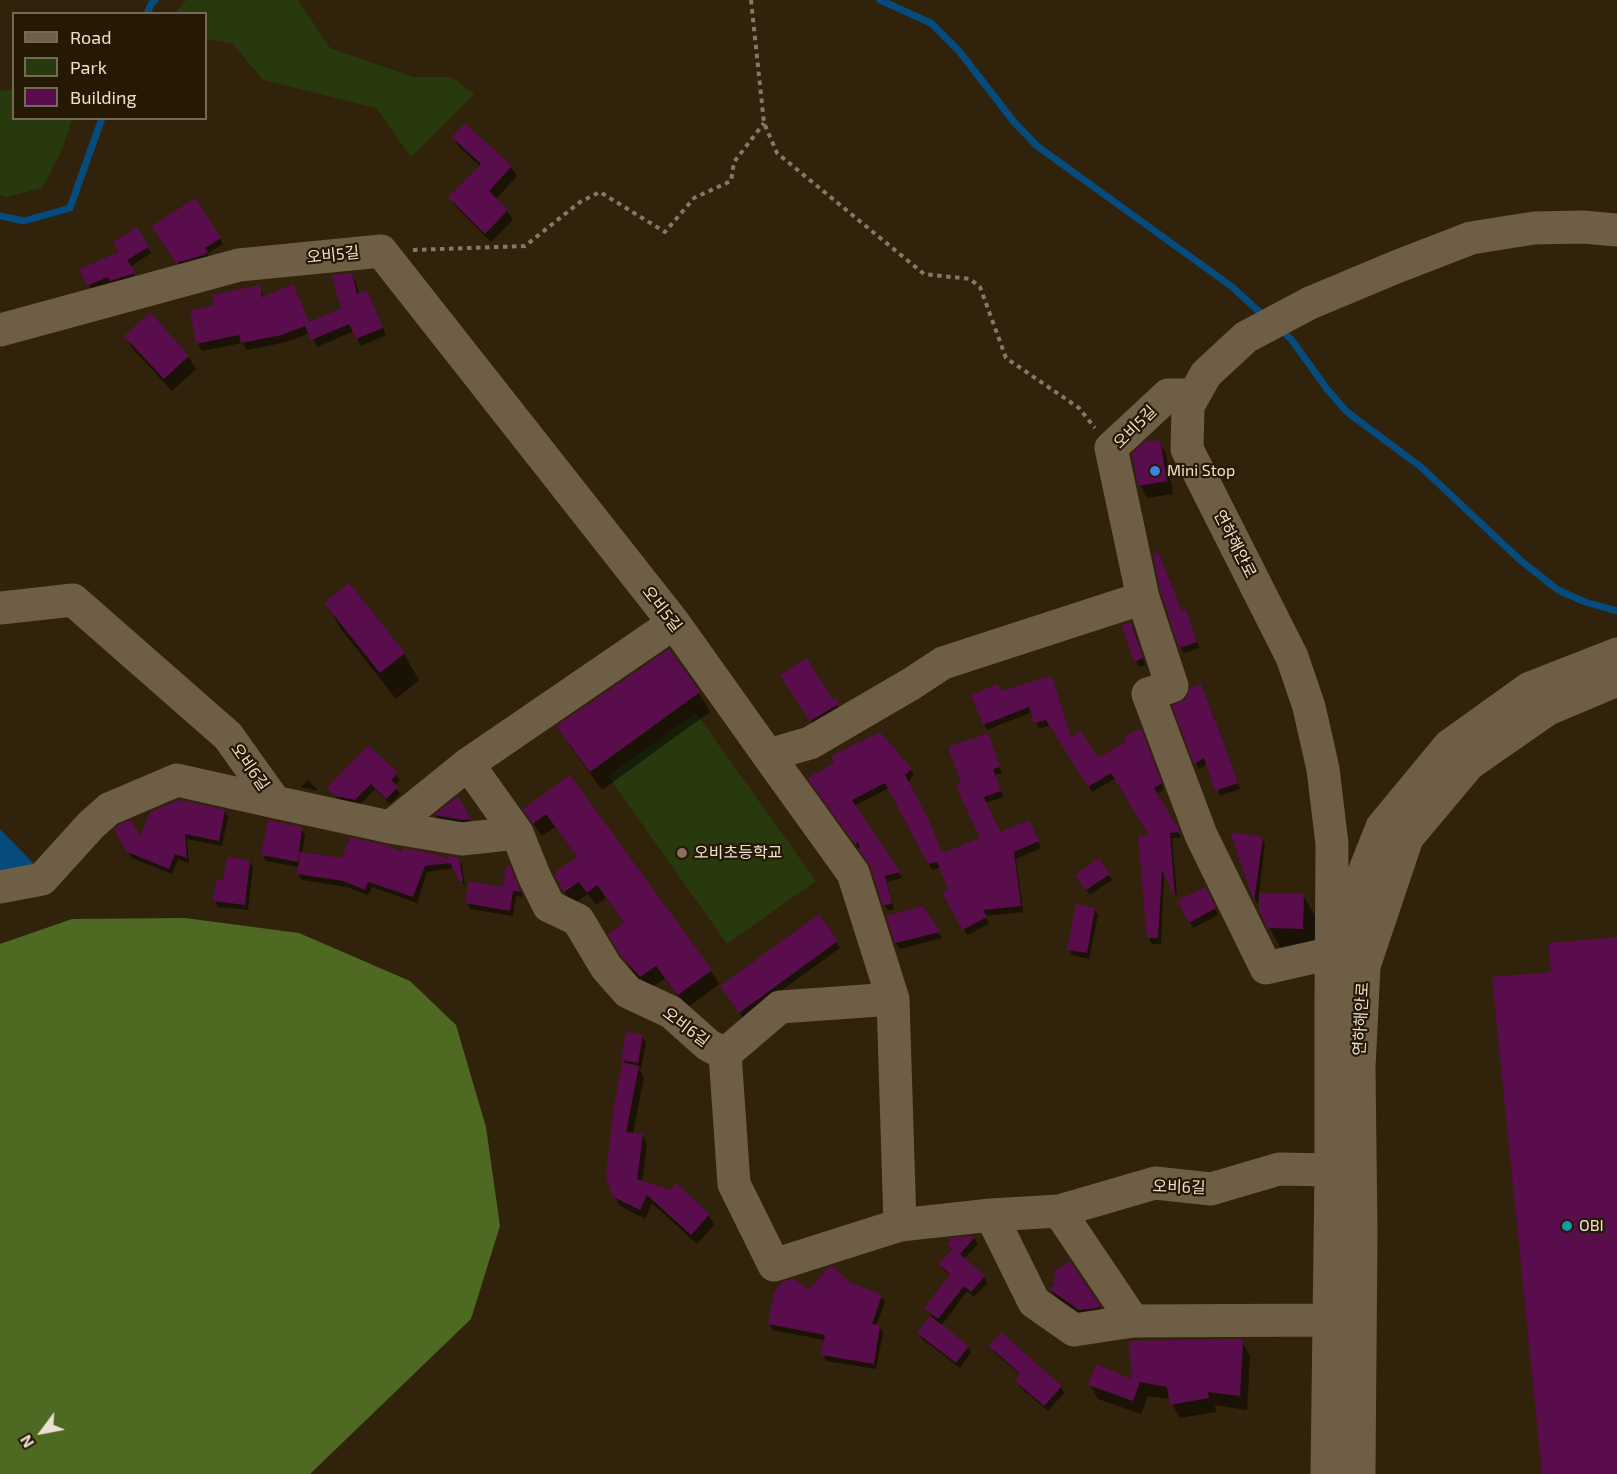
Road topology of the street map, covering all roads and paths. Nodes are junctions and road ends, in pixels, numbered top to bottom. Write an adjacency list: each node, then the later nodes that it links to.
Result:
1 (751, 0): 2 (path)
2 (764, 123): 4 (path); 7 (path)
3 (1617, 230): 6 (street, 연하해안로)
4 (381, 250): 5 (street, 오비5길); 10 (street, 오비5길)
5 (0, 330)
6 (1194, 395): 7 (street, 오비5길); 19 (street, 연하해안로)
7 (1111, 448): 8 (street, 오비5길)
8 (1143, 598): 13 (street); 19 (street, 오비5길)
9 (0, 608): 15 (street, 오비6길)
10 (674, 623): 13 (street, 오비5길); 14 (street)
11 (1617, 654): 21 (street, 연하해안로)
12 (1617, 680): 30 (street, 연하해안로)
13 (768, 755): 20 (street, 오비5길)
14 (468, 764): 16 (street); 17 (street)
15 (275, 802): 16 (street, 오비6길); 18 (street)
16 (390, 827): 17 (street, 오비6길)
17 (518, 833): 22 (street, 오비6길)
18 (0, 887)
19 (1332, 953): 21 (street, 연하해안로)
20 (893, 999): 22 (street); 26 (street, 오비5길)
21 (1331, 1000): 23 (street, 연하해안로)
22 (725, 1054): 26 (street, 오비6길)
23 (1331, 1170): 24 (street, 오비6길); 27 (street, 연하해안로)
24 (1059, 1211): 25 (street, 오비6길); 28 (street)
25 (992, 1215): 26 (street, 오비6길); 28 (street)
26 (900, 1225)
27 (1329, 1320): 28 (street); 29 (street, 연하해안로)
28 (1133, 1321)
29 (1327, 1474)
30 (1359, 1474)

